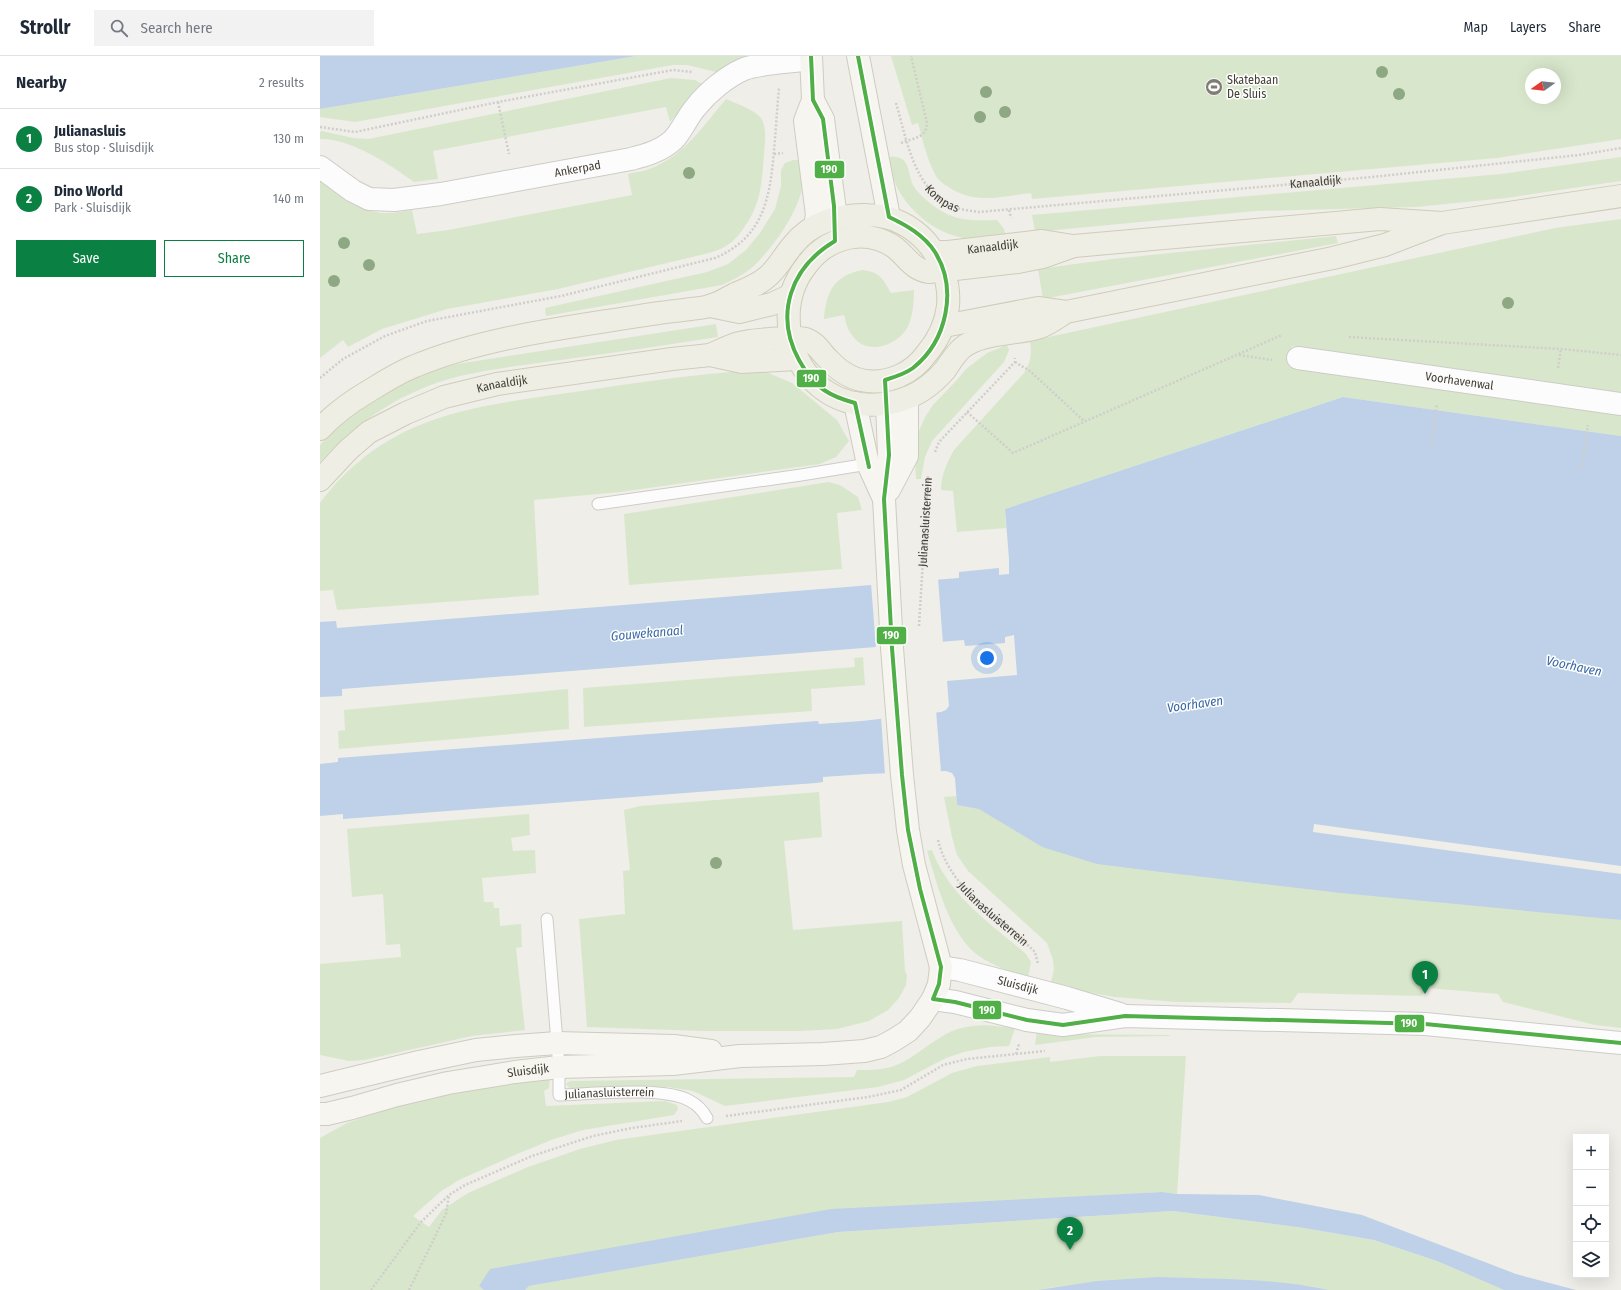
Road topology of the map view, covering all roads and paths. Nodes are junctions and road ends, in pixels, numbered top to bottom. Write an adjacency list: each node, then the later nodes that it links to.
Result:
1 (858, 56): 14 (main road)
2 (911, 56): 13 (path, Kompas)
3 (811, 58): 4 (street, Ankerpad); 6 (main road)
4 (781, 63): 5 (street, Ankerpad); 32 (path)
5 (723, 83): 7 (path); 11 (street, Ankerpad)
6 (813, 100): 15 (main road); 17 (main road)
7 (498, 102): 8 (path); 11 (path)
8 (320, 127)
9 (1621, 148): 13 (path, Kanaaldijk)
10 (320, 167): 11 (street, Ankerpad)
11 (514, 180)
12 (1621, 196): 16 (main road, Kanaaldijk)
13 (1010, 210)
14 (889, 217): 15 (main road); 19 (main road)
15 (836, 218): 17 (main road); 18 (main road)
16 (1442, 223): 19 (main road, Kanaaldijk); 22 (main road, Kanaaldijk)
17 (815, 226): 21 (main road)
18 (835, 241): 19 (main road); 20 (main road)
19 (940, 262): 23 (main road)
20 (790, 296): 21 (main road); 24 (main road)
21 (710, 306): 41 (main road)
22 (1066, 312): 23 (main road, Kanaaldijk); 34 (main road, Kanaaldijk)
23 (944, 326): 33 (main road)
24 (791, 337): 27 (main road, Kanaaldijk); 29 (main road); 33 (main road)
25 (1561, 349): 31 (path)
26 (1239, 354): 28 (path)
27 (710, 355): 29 (main road, Kanaaldijk); 47 (main road, Kanaaldijk)
28 (1298, 358): 37 (street, Voorhavenwal)
29 (797, 359): 36 (main road)
30 (1015, 362): 39 (path)
31 (1558, 372)
32 (320, 378)
33 (885, 380): 34 (main road)
34 (897, 400): 36 (main road); 48 (main road)
35 (1437, 400): 42 (path)
36 (855, 403): 44 (main road)
37 (1621, 404)
38 (967, 412): 43 (path)
39 (1084, 421)
40 (1589, 421): 45 (path)
41 (320, 429)
42 (1431, 447)
43 (933, 455)
44 (868, 464): 48 (main road); 49 (lane)
45 (1582, 466)
46 (929, 469): 50 (path, Julianasluisterrein)
47 (320, 480)
48 (884, 499): 53 (main road)
49 (598, 504)
50 (919, 632)
51 (937, 835): 54 (path, Julianasluisterrein)
52 (547, 919): 58 (lane, Julianasluisterrein)
53 (941, 967): 54 (street, Sluisdijk); 55 (main road, Sluisdijk)
54 (1035, 990): 56 (street, Sluisdijk)
55 (933, 999): 57 (street, Sluisdijk); 61 (main road, Sluisdijk)
56 (1125, 1016): 57 (street, Sluisdijk); 59 (street, Sluisdijk)
57 (1027, 1020): 60 (path)
58 (557, 1043): 61 (main road, Sluisdijk); 62 (lane, Julianasluisterrein); 63 (main road, Sluisdijk)
59 (1621, 1043)
60 (1050, 1050)
61 (740, 1056): 62 (main road, Sluisdijk)
62 (559, 1067): 64 (main road, Sluisdijk); 65 (lane, Julianasluisterrein)
63 (320, 1086)
64 (320, 1114)
65 (707, 1118)
66 (449, 1195): 69 (path)
67 (421, 1222): 68 (path)
68 (371, 1290)
69 (408, 1290)

